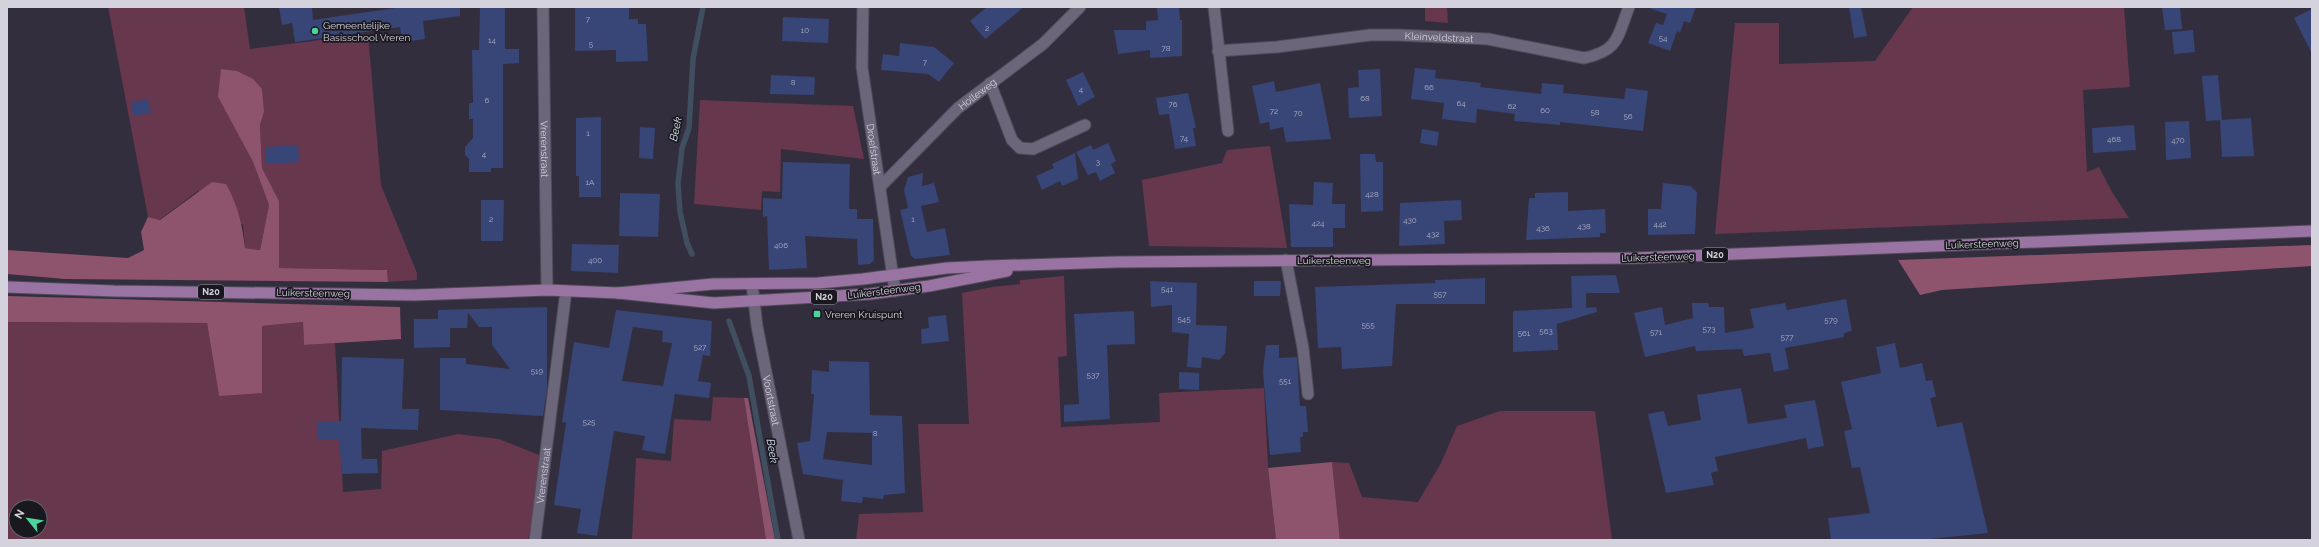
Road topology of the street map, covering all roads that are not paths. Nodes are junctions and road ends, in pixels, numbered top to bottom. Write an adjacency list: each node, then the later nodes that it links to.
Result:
1 (543, 7): 17 (street, Vrerenstraat)
2 (863, 7): 10 (street, Droefstraat)
3 (1080, 7): 7 (street, Holleweg)
4 (1214, 7): 6 (street)
5 (1628, 7): 6 (street, Kleinveldstraat)
6 (1218, 52): 9 (street)
7 (990, 83): 8 (street); 10 (street, Holleweg)
8 (1085, 125)
9 (1228, 131)
10 (880, 187): 14 (street, Droefstraat)
11 (2312, 231): 12 (main road, Luikersteenweg / N20)
12 (1286, 260): 13 (main road, Luikersteenweg / N20); 22 (street)
13 (1028, 266): 14 (main road, Luikersteenweg / N20); 19 (main road, Luikersteenweg / N20)
14 (892, 275): 15 (main road, Luikersteenweg / N20); 19 (street, Droefstraat)
15 (752, 284): 20 (main road, Luikersteenweg / N20); 21 (street, Voortstraat)
16 (7, 287): 17 (main road, Luikersteenweg / N20)
17 (547, 290): 18 (main road, Luikersteenweg / N20)
18 (566, 291): 20 (main road, Luikersteenweg / N20); 23 (street, Vrerenstraat)
19 (895, 291): 21 (main road, Luikersteenweg / N20)
20 (618, 293): 21 (main road, Luikersteenweg / N20)
21 (753, 301): 24 (street, Voortstraat)
22 (1308, 394)
23 (535, 540)
24 (799, 540)

